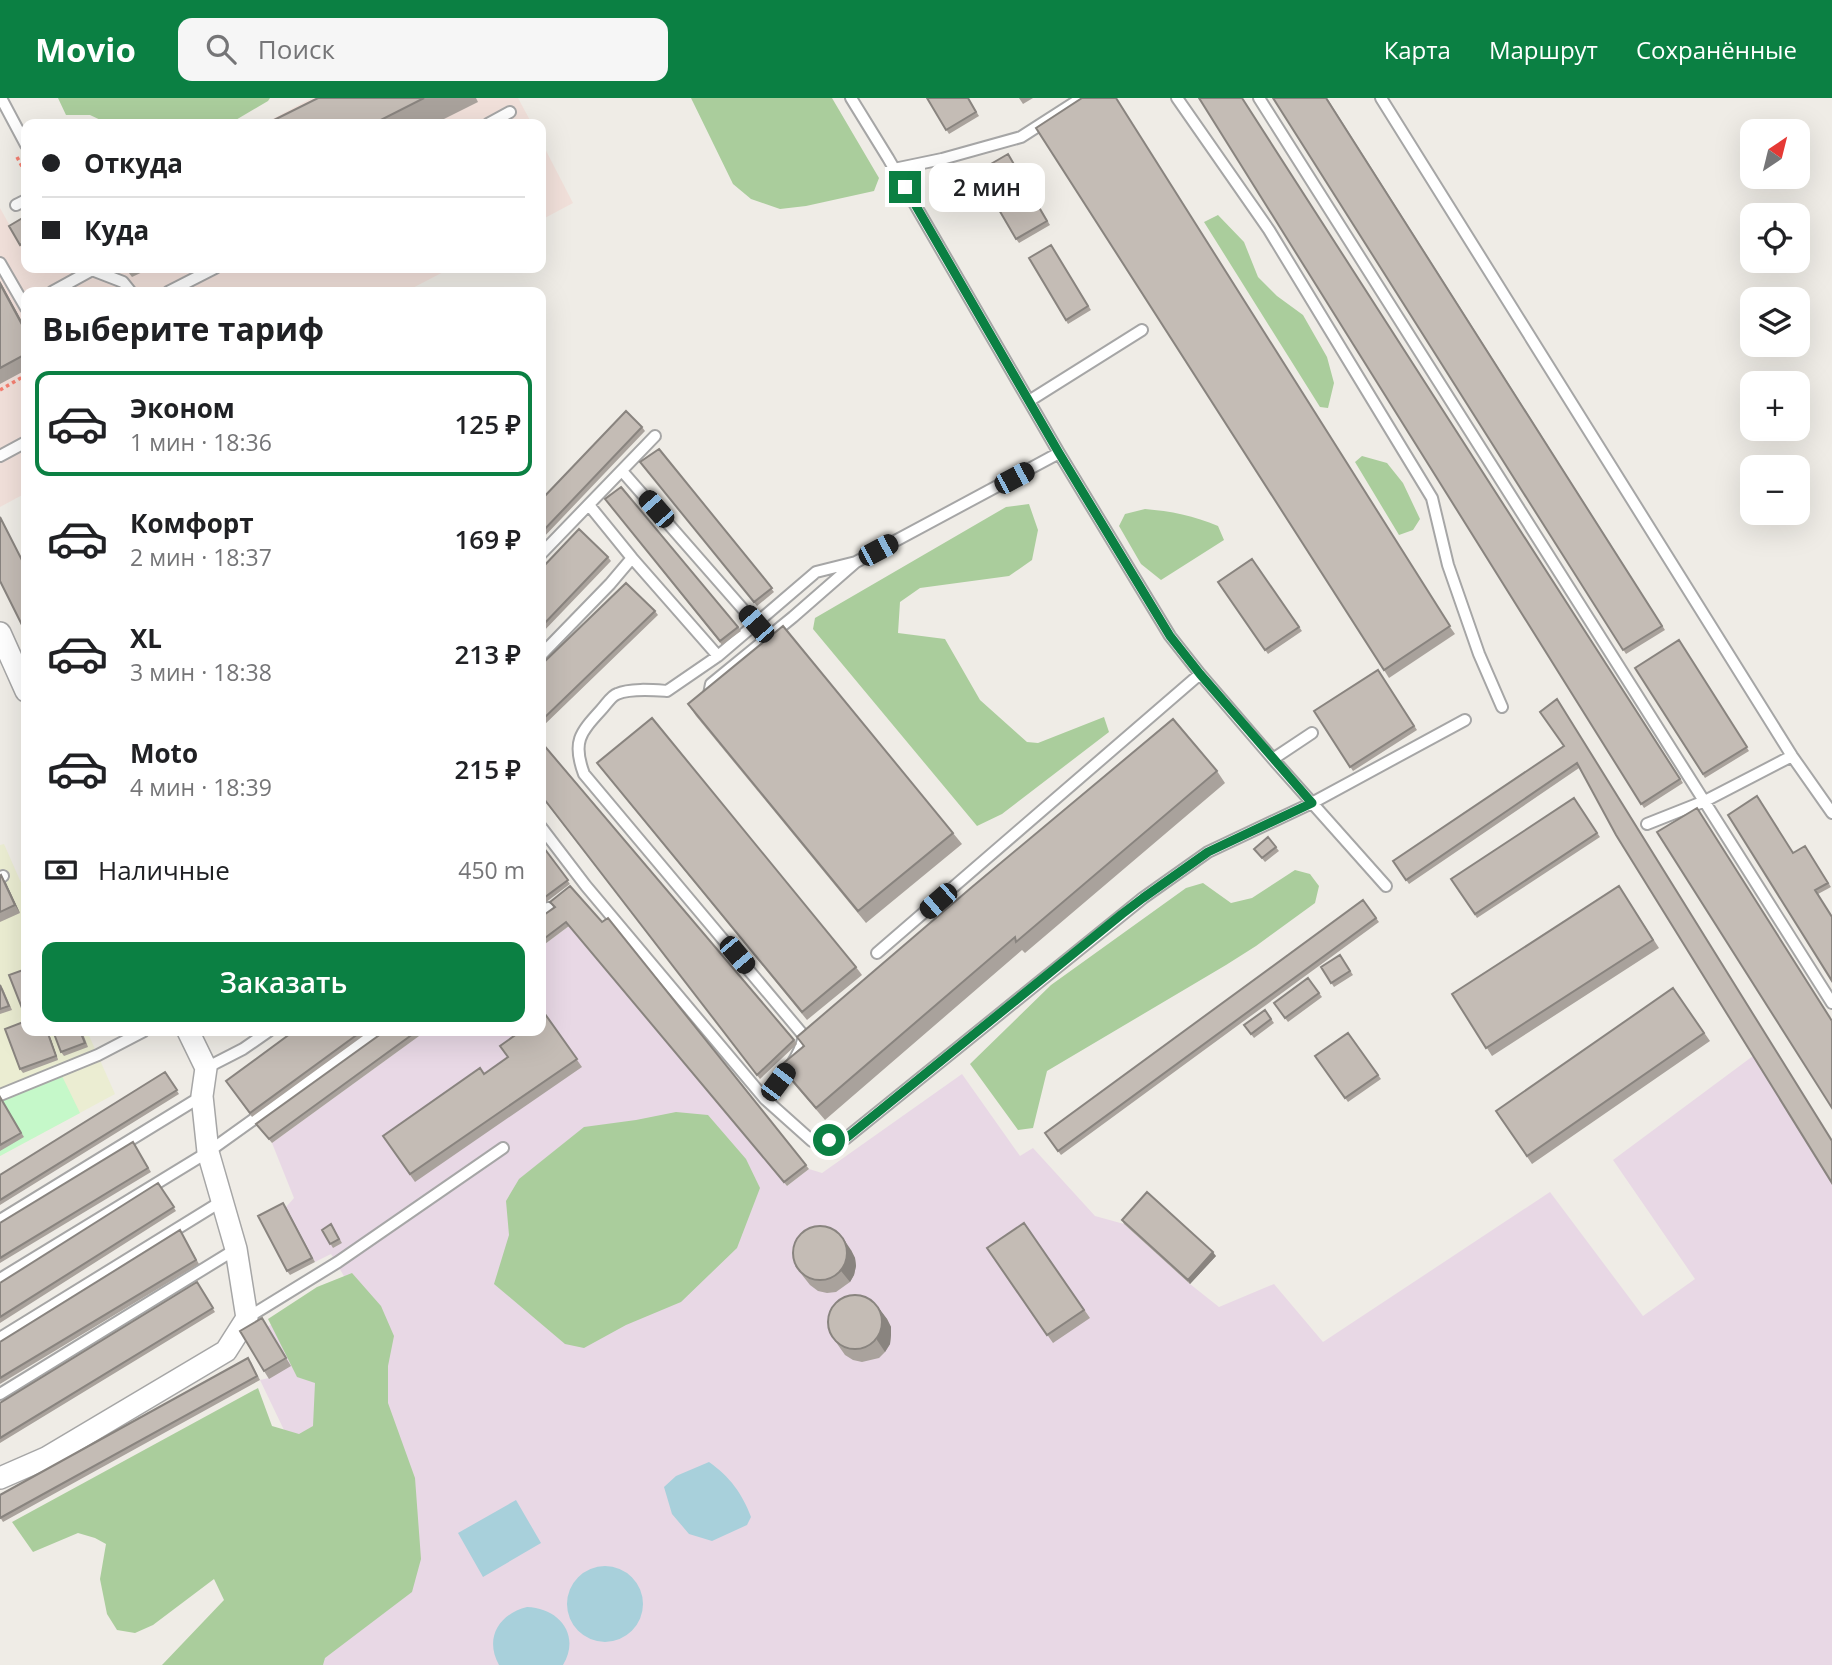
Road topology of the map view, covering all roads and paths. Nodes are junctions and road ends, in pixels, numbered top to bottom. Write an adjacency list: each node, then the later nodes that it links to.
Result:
1 (1, 98): 9 (lane)
2 (851, 98): 10 (lane)
3 (1177, 98): 39 (lane)
4 (1259, 98): 44 (lane)
5 (1381, 98): 42 (lane)
6 (1077, 101): 10 (lane)
7 (510, 112): 8 (lane)
8 (497, 119)
9 (21, 136)
10 (894, 169): 22 (lane)
11 (0, 263): 18 (lane)
12 (85, 273): 15 (lane)
13 (102, 273): 16 (lane)
14 (205, 273): 17 (lane)
15 (61, 287)
16 (127, 287)
17 (178, 287)
18 (21, 299)
19 (1142, 330): 22 (lane)
20 (21, 378): 21 (path)
21 (0, 390)
22 (1029, 401): 26 (lane)
23 (655, 436): 27 (lane)
24 (21, 444): 25 (lane)
25 (1, 452)
26 (1059, 453): 31 (lane); 36 (lane)
27 (622, 471): 28 (lane); 32 (lane)
28 (589, 505): 29 (lane); 30 (lane)
29 (546, 550)
30 (632, 558): 34 (lane); 35 (lane)
31 (856, 562): 32 (lane); 38 (lane)
32 (756, 624): 35 (lane)
33 (0, 633): 37 (street)
34 (546, 650)
35 (718, 656): 59 (lane)
36 (1200, 674): 43 (lane); 50 (lane)
37 (21, 680)
38 (715, 701)
39 (1503, 707)
40 (1465, 720): 45 (lane)
41 (1312, 733): 43 (lane)
42 (1792, 756): 44 (lane); 46 (lane)
43 (1273, 759): 45 (lane)
44 (1705, 801): 47 (lane); 51 (lane)
45 (1312, 803): 49 (lane); 59 (lane)
46 (1832, 813)
47 (1647, 824)
48 (546, 838): 59 (lane)
49 (1386, 886)
50 (877, 953)
51 (1832, 1003)
52 (134, 1036): 57 (lane)
53 (190, 1036): 56 (street)
54 (262, 1036): 56 (lane)
55 (370, 1036): 61 (lane)
56 (206, 1068): 58 (street)
57 (0, 1095)
58 (201, 1096): 61 (street); 63 (lane)
59 (765, 1099)
60 (503, 1148): 66 (lane)
61 (208, 1152): 62 (street); 65 (lane)
62 (222, 1200): 64 (street); 67 (lane)
63 (0, 1220)
64 (236, 1249): 66 (street); 68 (lane)
65 (0, 1279)
66 (247, 1318): 69 (street)
67 (0, 1338)
68 (0, 1394)
69 (0, 1478)

